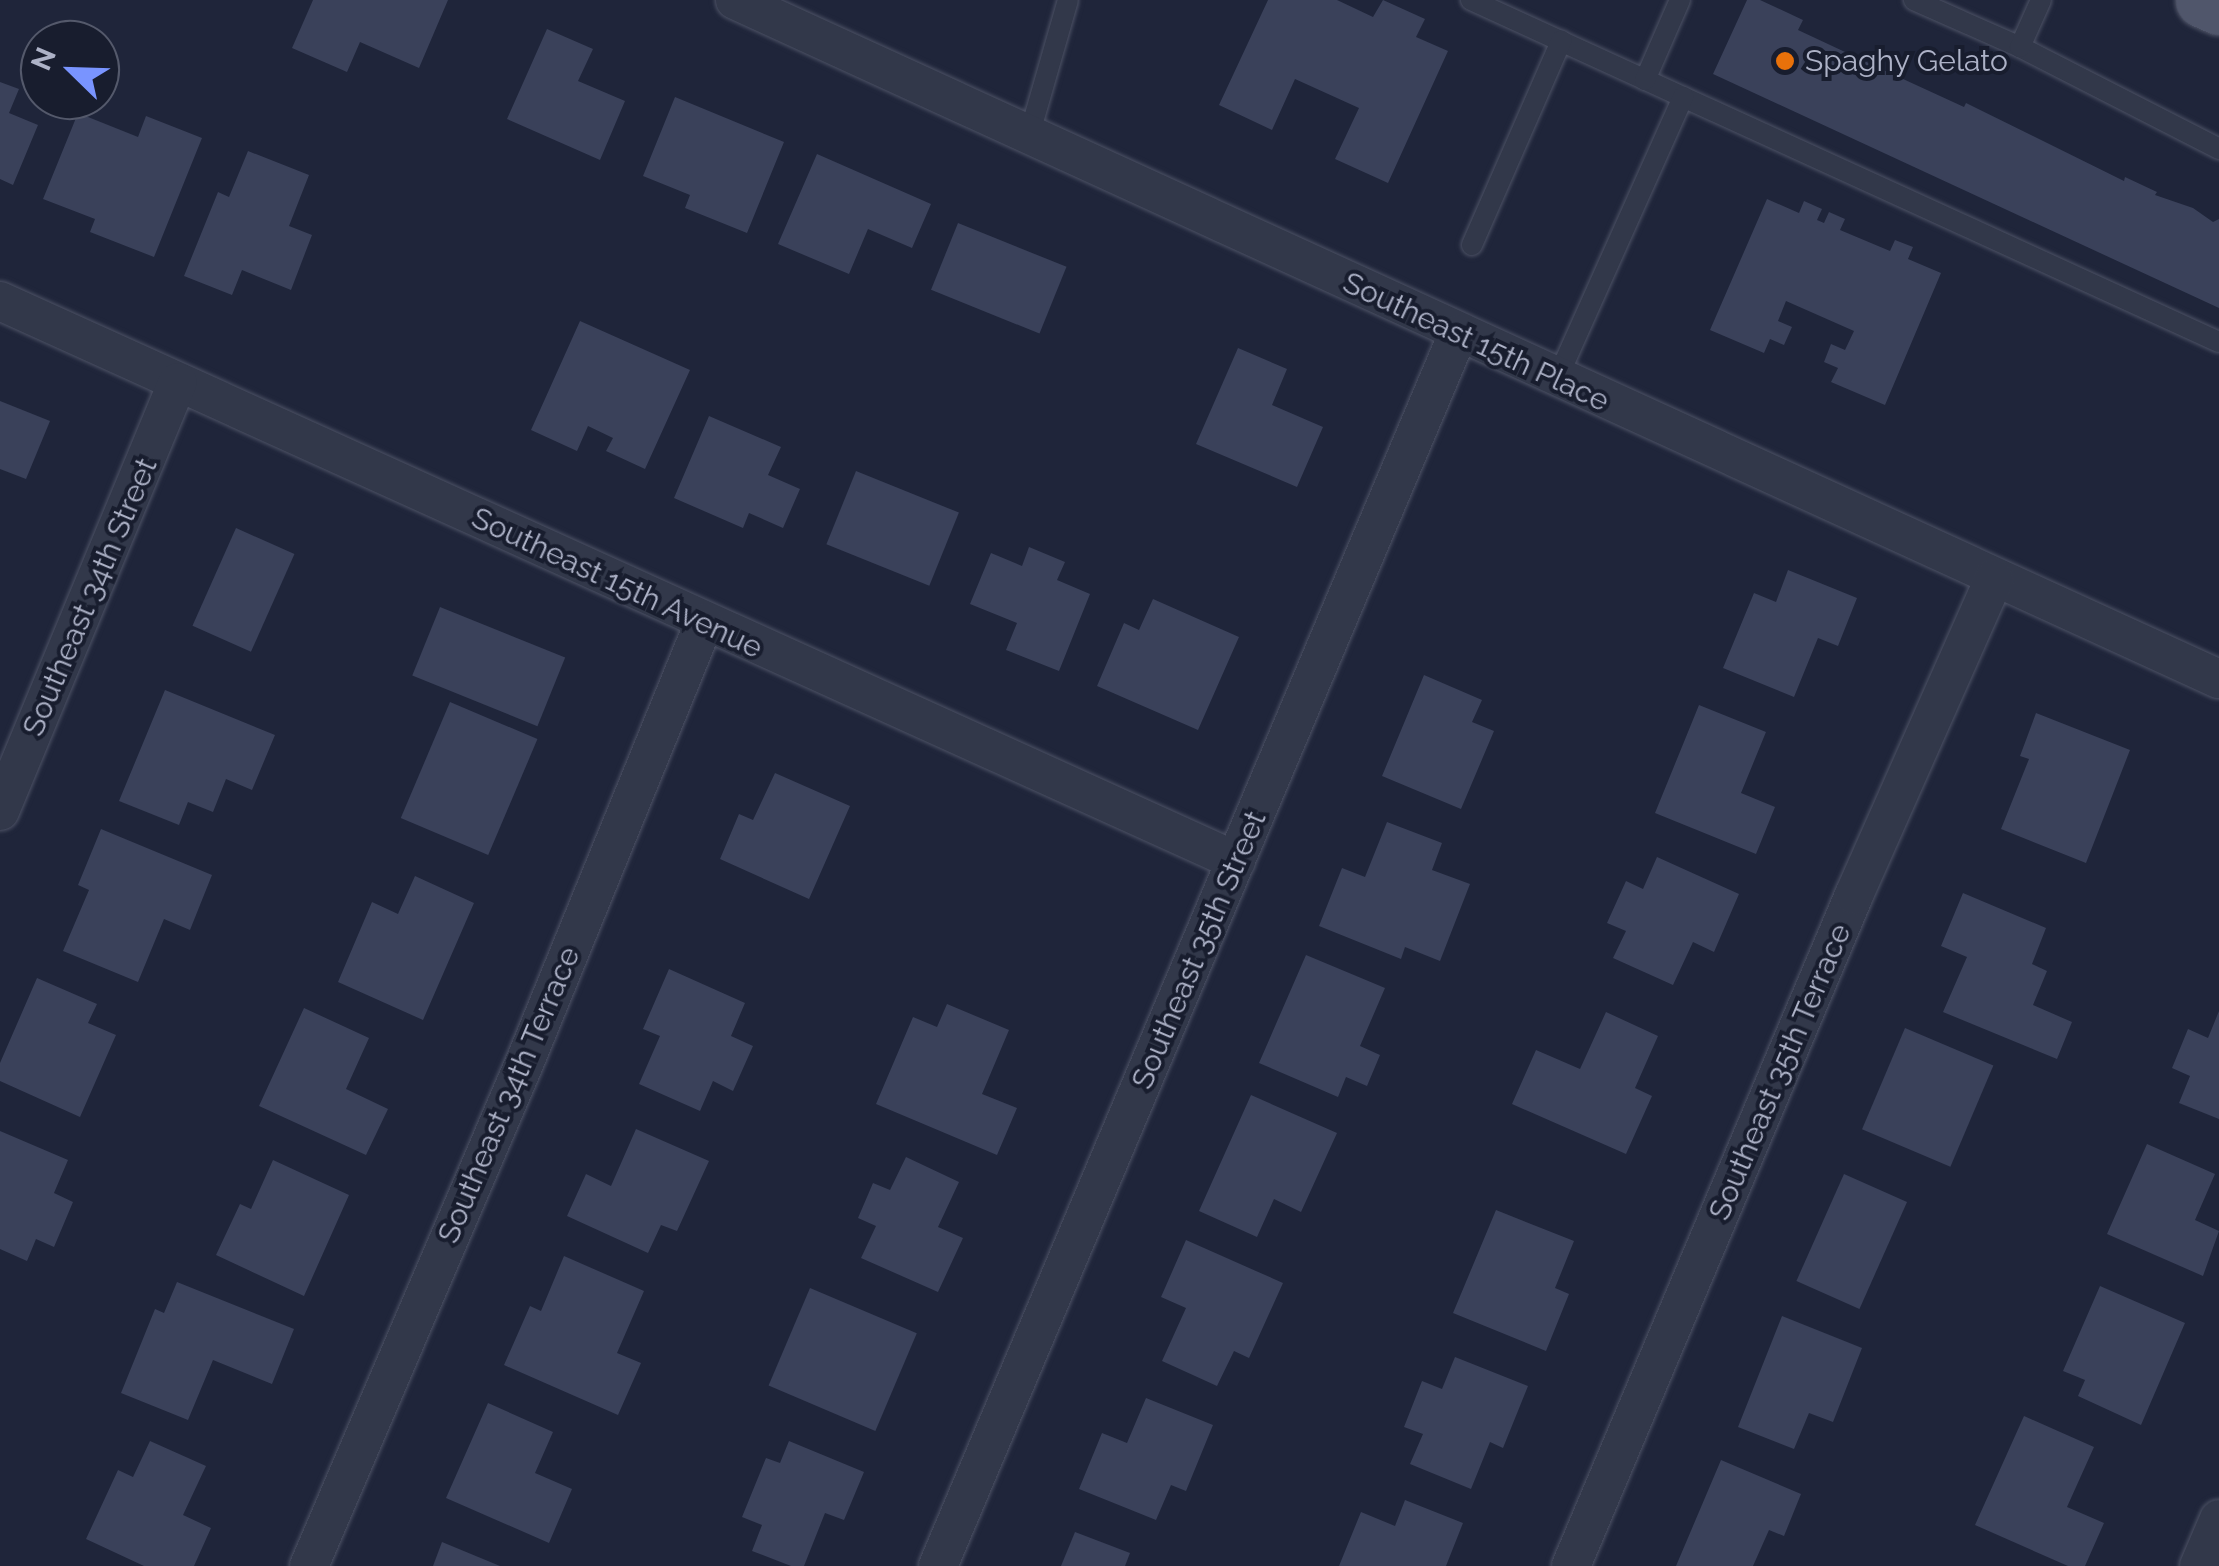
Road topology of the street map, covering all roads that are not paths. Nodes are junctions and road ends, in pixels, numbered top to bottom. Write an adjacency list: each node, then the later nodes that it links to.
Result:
1 (736, 0): 13 (street, Southeast 15th Place)
2 (1068, 0): 13 (lane)
3 (1471, 0): 9 (lane)
4 (1680, 0): 11 (lane)
5 (1914, 0): 10 (lane)
6 (2041, 0): 10 (lane)
7 (2203, 0): 8 (main road)
8 (2219, 7)
9 (1562, 42): 11 (lane); 15 (lane)
10 (2020, 47): 14 (lane)
11 (1645, 80): 12 (lane)
12 (1683, 97): 18 (lane); 19 (lane)
13 (1030, 136): 17 (street, Southeast 15th Place)
14 (2219, 150)
15 (1472, 245)
16 (0, 301): 20 (street, Southeast 15th Avenue)
17 (1458, 334): 19 (street, Southeast 15th Place); 25 (street, Southeast 35th Street)
18 (2219, 342)
19 (1557, 379): 21 (street, Southeast 15th Place)
20 (178, 382): 22 (street, Southeast 15th Avenue); 24 (street, Southeast 34th Street)
21 (1994, 580): 23 (street, Southeast 15th Place); 29 (street, Southeast 35th Terrace)
22 (704, 622): 25 (street, Southeast 15th Avenue); 27 (street, Southeast 34th Terrace)
23 (2219, 679)
24 (0, 811)
25 (1236, 861): 28 (street, Southeast 35th Street)
26 (2219, 1519): 30 (street)
27 (309, 1566)
28 (938, 1566)
29 (1570, 1566)
30 (2199, 1566)

